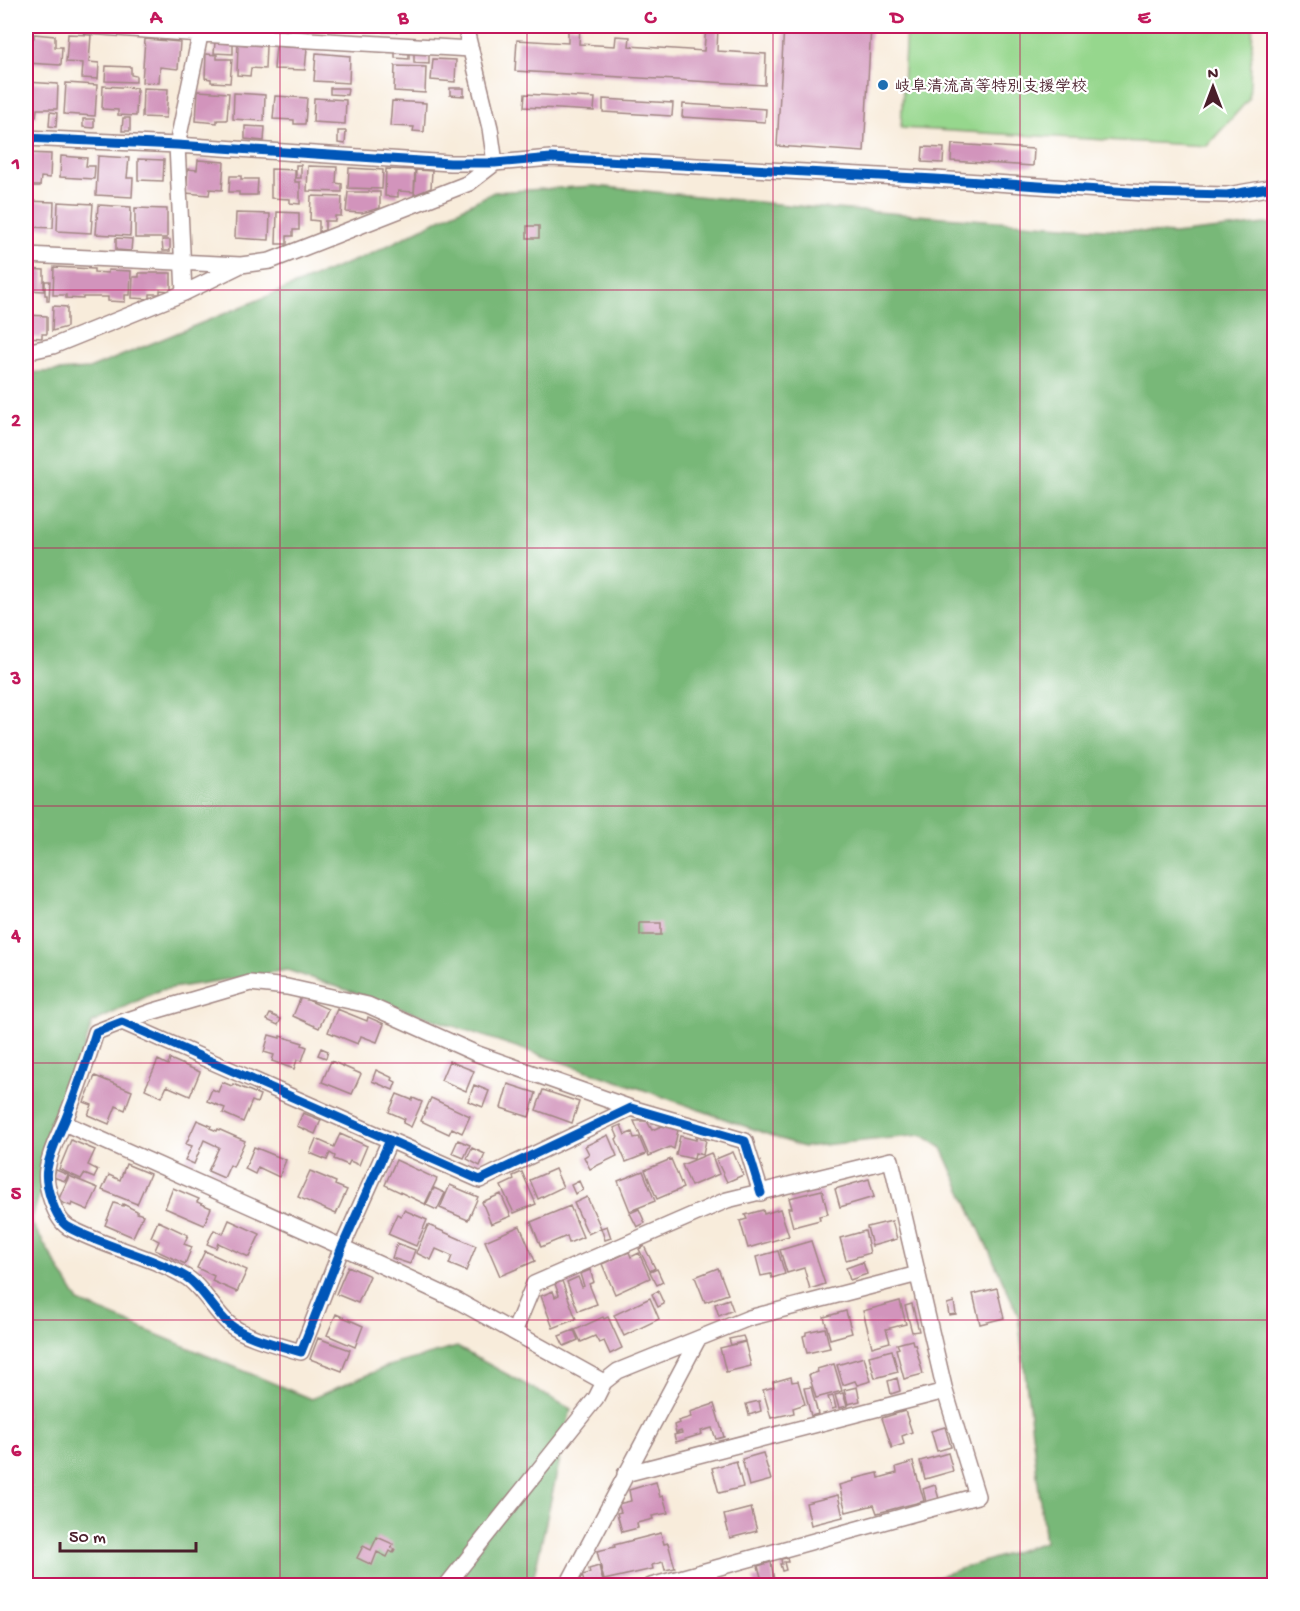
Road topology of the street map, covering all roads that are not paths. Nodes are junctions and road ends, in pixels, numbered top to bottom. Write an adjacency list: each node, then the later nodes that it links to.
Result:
1 (88, 26): 3 (street)
2 (465, 26): 4 (street)
3 (202, 30): 4 (street); 6 (street)
4 (471, 50): 7 (street)
5 (26, 138): 6 (street)
6 (177, 145): 7 (street); 10 (street)
7 (495, 163): 8 (street); 11 (street)
8 (1275, 183)
9 (26, 255): 10 (street)
10 (183, 263): 11 (street); 12 (street)
11 (241, 265): 12 (street)
12 (184, 294): 13 (street)
13 (26, 352)
14 (122, 1022): 15 (street); 16 (street); 17 (street)
15 (631, 1108): 17 (street); 18 (street)
16 (64, 1123): 19 (street); 19 (street)
17 (390, 1140): 19 (street)
18 (761, 1193): 20 (street); 21 (street)
19 (342, 1247): 21 (street)
20 (918, 1274): 22 (street); 24 (street)
21 (514, 1332): 23 (street)
22 (698, 1339): 23 (street); 25 (street)
23 (604, 1382): 26 (street)
24 (945, 1391): 25 (street); 28 (street)
25 (625, 1474): 27 (street)
26 (446, 1586)
27 (567, 1586)
28 (651, 1586)

